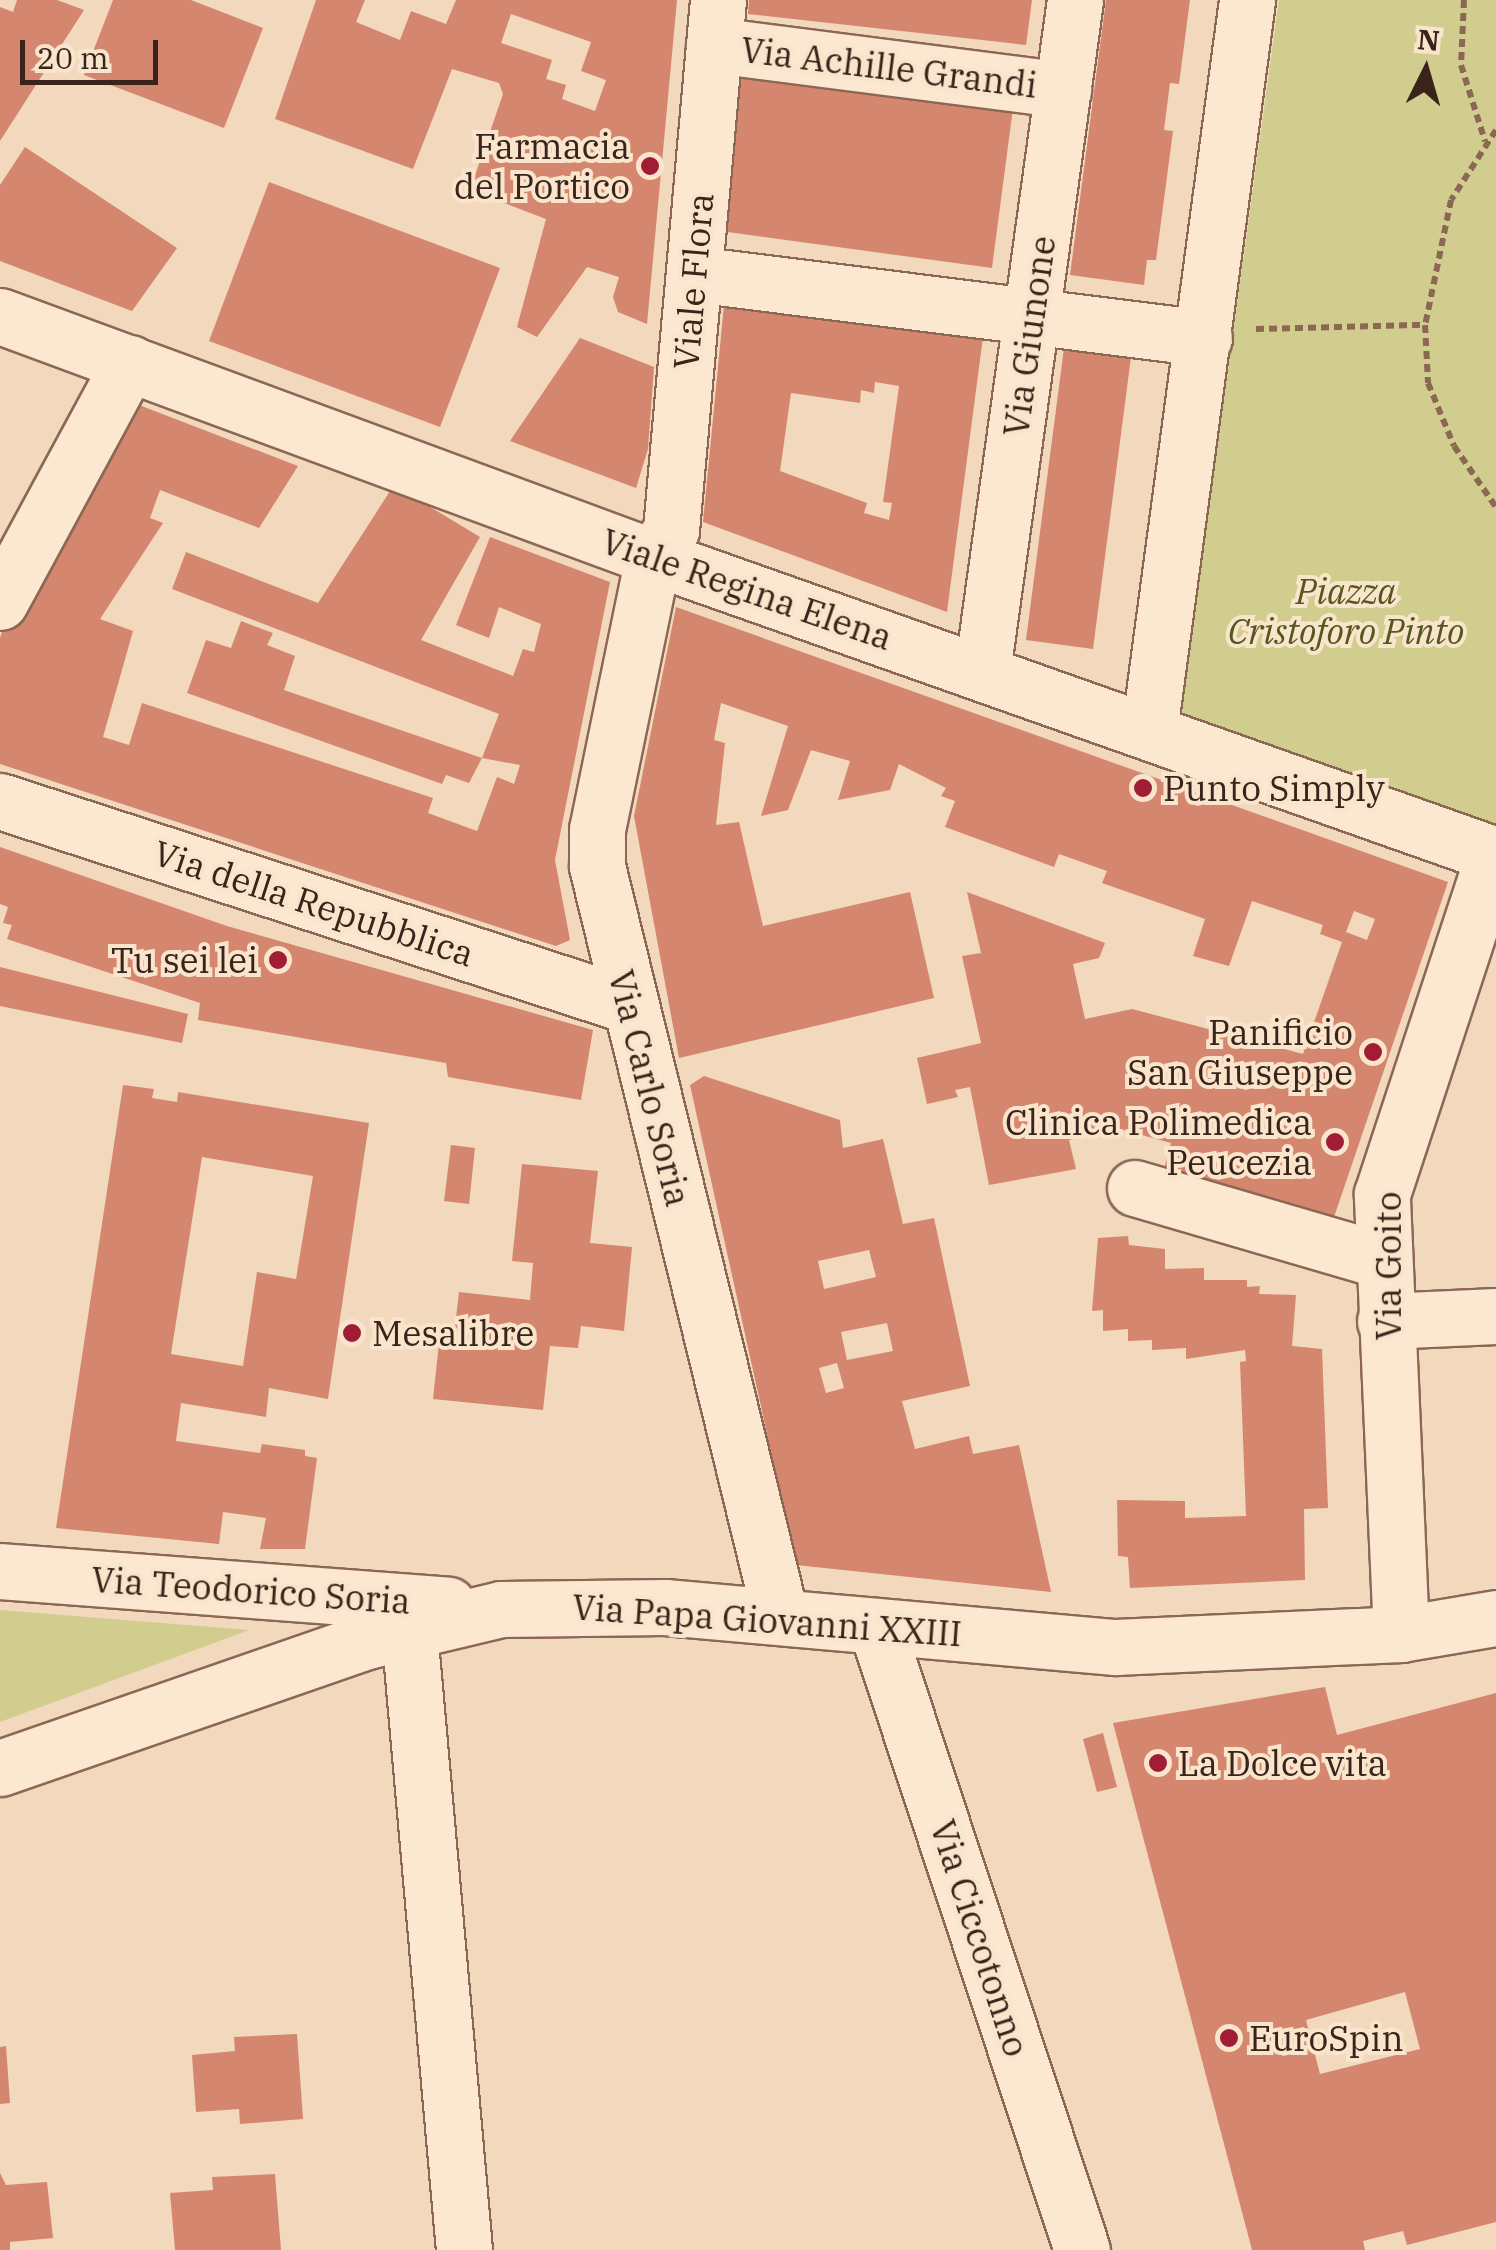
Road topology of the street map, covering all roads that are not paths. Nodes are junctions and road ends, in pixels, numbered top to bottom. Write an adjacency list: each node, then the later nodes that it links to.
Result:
1 (1075, 0): 4 (street, Via Giunone)
2 (1247, 0): 8 (street)
3 (716, 23): 4 (street, Via Achille Grandi); 5 (street, Viale Flora)
4 (1064, 90): 7 (street, Via Giunone)
5 (694, 274): 7 (street); 10 (street, Viale Flora)
6 (0, 316): 9 (street, Viale Regina Elena)
7 (1032, 317): 8 (street); 12 (street, Via Giunone)
8 (1230, 333): 13 (street)
9 (129, 363): 10 (street, Viale Regina Elena); 11 (street)
10 (654, 557): 12 (street, Viale Regina Elena); 16 (street, Via Carlo Soria)
11 (0, 602)
12 (982, 672): 13 (street, Viale Regina Elena)
13 (1149, 731): 15 (street, Viale Regina Elena)
14 (0, 801): 16 (street, Via della Repubblica)
15 (1495, 854): 18 (street, Via Goito)
16 (628, 1005): 23 (street, Via Carlo Soria)
17 (1135, 1188): 18 (street)
18 (1382, 1260): 20 (street, Via Goito)
19 (1496, 1316): 20 (street)
20 (1386, 1321): 27 (street, Via Goito)
21 (0, 1571): 22 (street, Via Teodorico Soria)
22 (501, 1610): 23 (street, Via Papa Giovanni XXIII); 26 (street, Via Papa Giovanni XXIII)
23 (780, 1616): 25 (street, Via Papa Giovanni XXIII)
24 (1496, 1618): 27 (street, Via Papa Giovanni XXIII)
25 (876, 1626): 27 (street, Via Papa Giovanni XXIII); 30 (street, Via Ciccotonno)
26 (409, 1630): 28 (street, Via Papa Giovanni XXIII); 29 (street)
27 (1400, 1634)
28 (0, 1768)
29 (464, 2250)
30 (1082, 2250)

